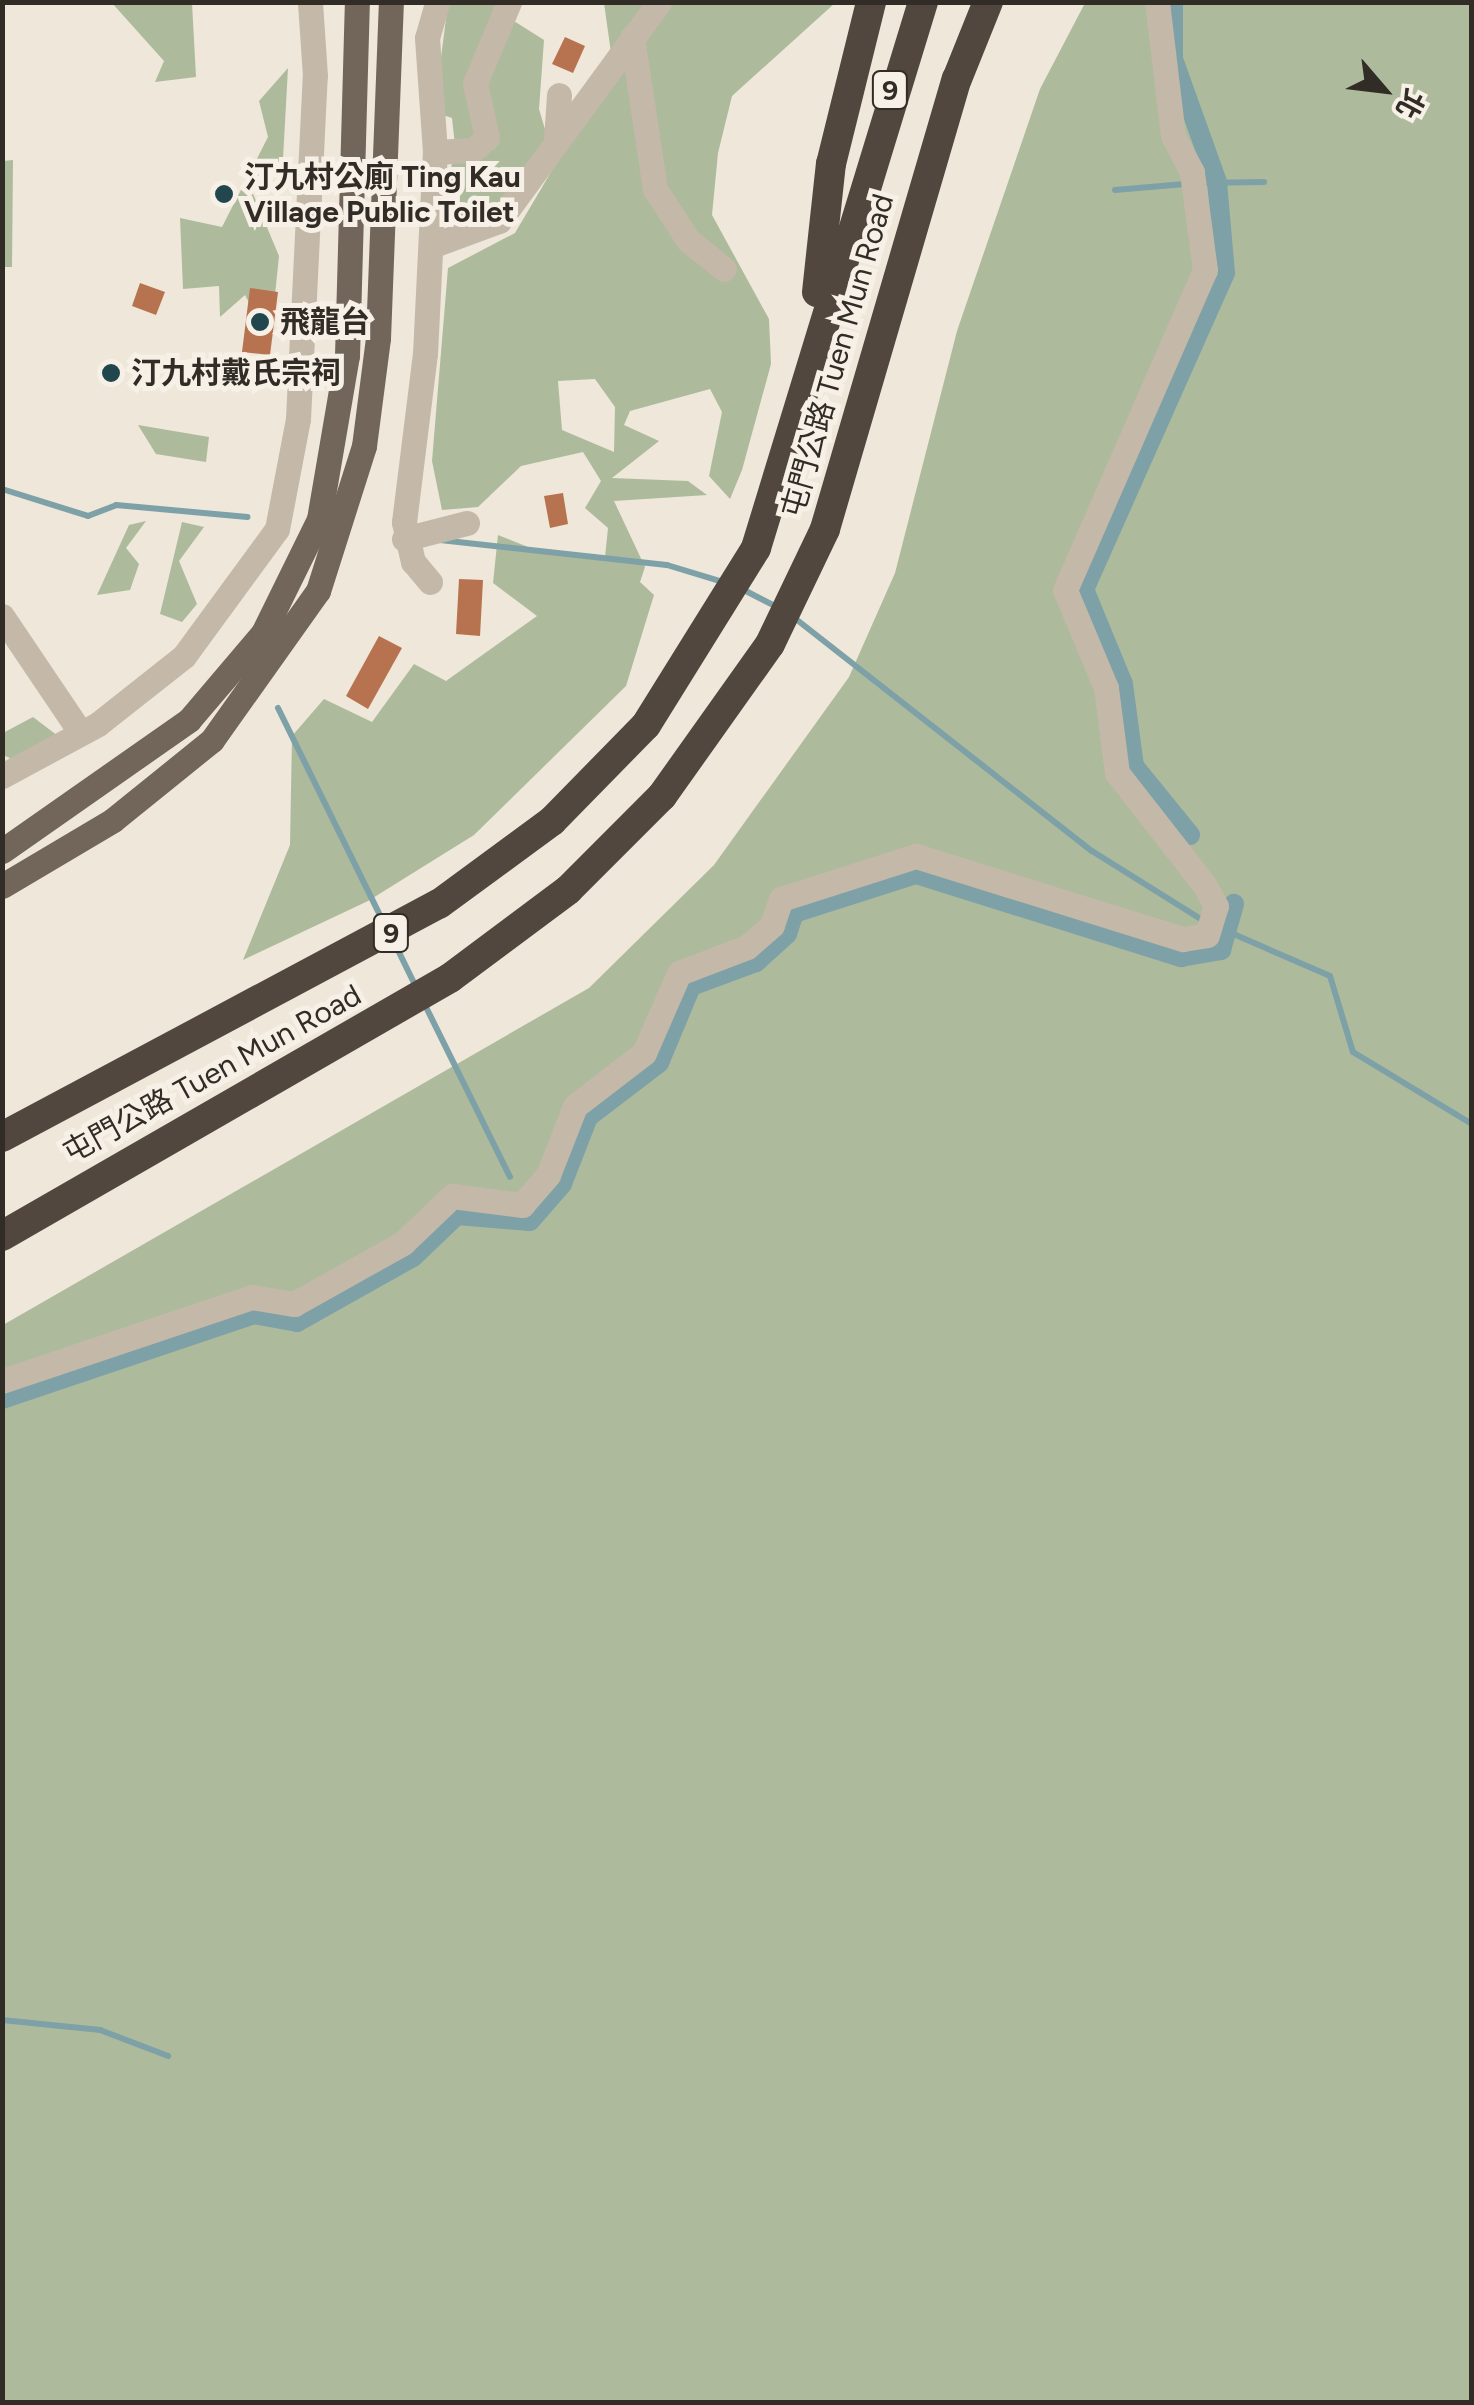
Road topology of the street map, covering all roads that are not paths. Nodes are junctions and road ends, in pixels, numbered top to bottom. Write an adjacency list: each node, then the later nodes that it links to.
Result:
1 (310, 2): 22 (street)
2 (357, 2): 24 (main road)
3 (391, 2): 25 (main road)
4 (437, 2): 14 (street)
5 (509, 2): 14 (street)
6 (659, 2): 11 (street)
7 (923, 2): 15 (highway, 屯門公路 Tuen Mun Road / 9)
8 (988, 2): 27 (highway, 屯門公路 Tuen Mun Road / 9)
9 (1156, 2): 28 (street)
10 (868, 13): 15 (highway)
11 (632, 37): 13 (street); 17 (street)
12 (559, 95): 13 (street)
13 (556, 143): 16 (street)
14 (435, 152): 16 (street)
15 (835, 238): 26 (highway, 屯門公路 Tuen Mun Road / 9)
16 (431, 246): 19 (street)
17 (724, 269)
18 (467, 524): 19 (street)
19 (404, 539): 20 (street)
20 (430, 582)
21 (2, 616): 22 (street)
22 (81, 733): 23 (street)
23 (2, 776)
24 (2, 850)
25 (2, 886)
26 (2, 1137)
27 (2, 1236)
28 (2, 1381)

